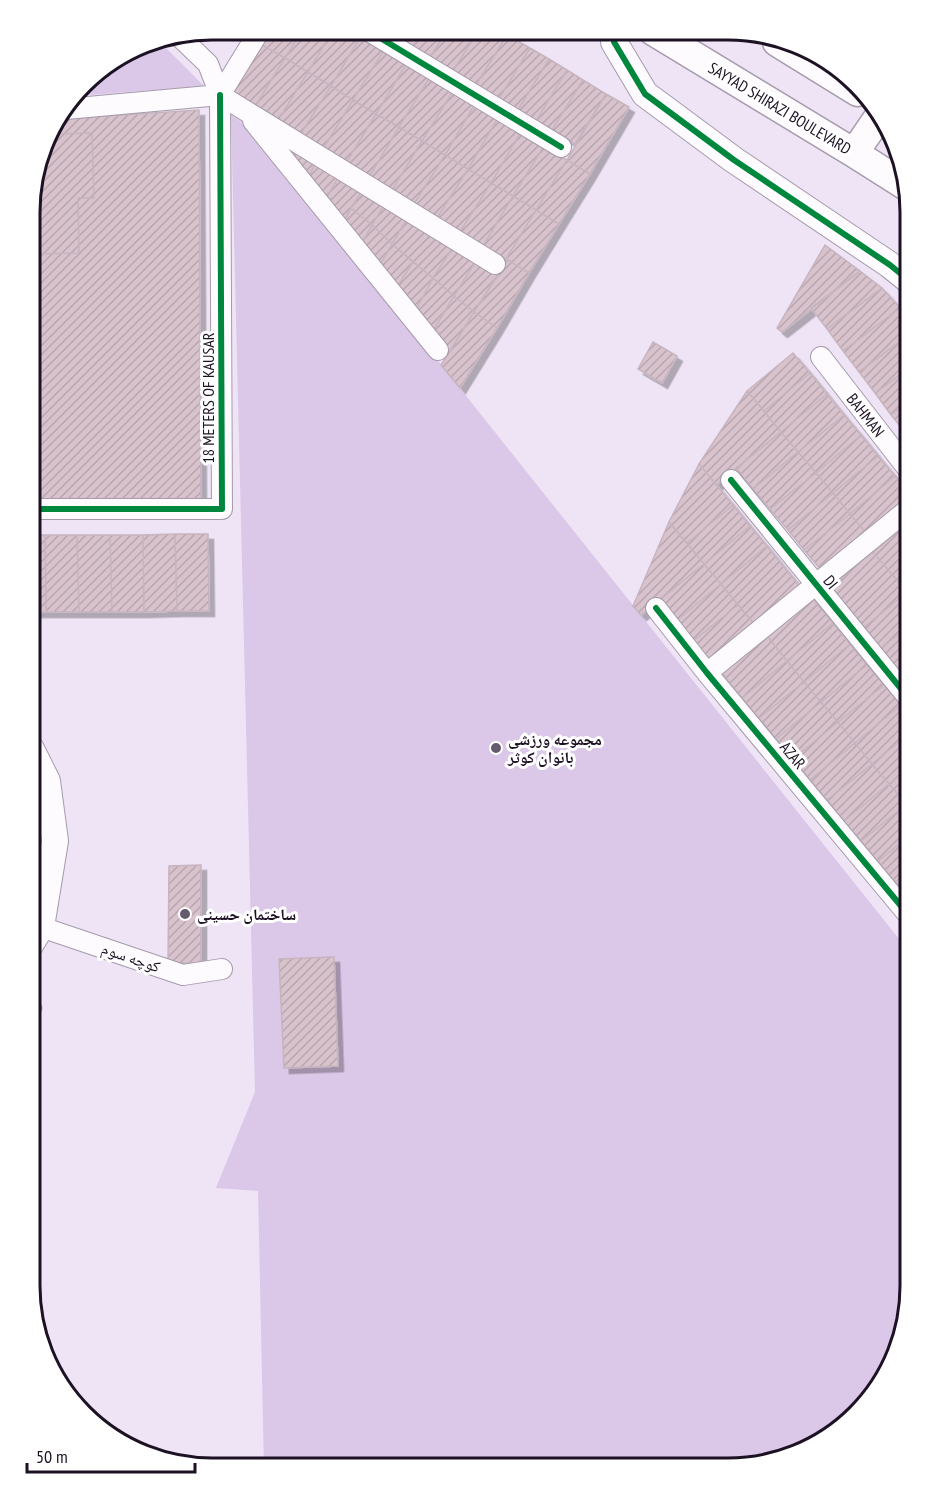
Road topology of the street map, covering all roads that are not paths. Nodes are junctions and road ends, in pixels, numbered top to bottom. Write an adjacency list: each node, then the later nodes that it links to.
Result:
1 (254, 40): 8 (street)
2 (384, 40): 12 (street)
3 (614, 40): 16 (street)
4 (668, 40): 13 (main road, SAYYAD SHIRAZI BOULEVARD)
5 (187, 43): 8 (street)
6 (807, 60): 7 (main road)
7 (835, 78)
8 (220, 95): 9 (street); 10 (street); 21 (street, 18 METERS OF KAUSAR)
9 (75, 109)
10 (244, 110): 15 (street); 17 (street)
11 (875, 123): 13 (main road)
12 (561, 147)
13 (854, 153): 14 (main road, SAYYAD SHIRAZI BOULEVARD)
14 (897, 180)
15 (495, 264)
16 (900, 273)
17 (438, 350)
18 (821, 357): 19 (street, BAHMAN)
19 (900, 459)
20 (731, 480): 23 (street, DI)
21 (40, 509)
22 (900, 516): 23 (street)
23 (815, 584): 25 (street); 26 (street, DI)
24 (656, 608): 25 (street, AZAR)
25 (707, 673): 28 (street, AZAR)
26 (900, 688)
27 (40, 767): 29 (street)
28 (900, 905)
29 (40, 916)
30 (40, 937): 31 (street, کوچه سوم)
31 (222, 969)

